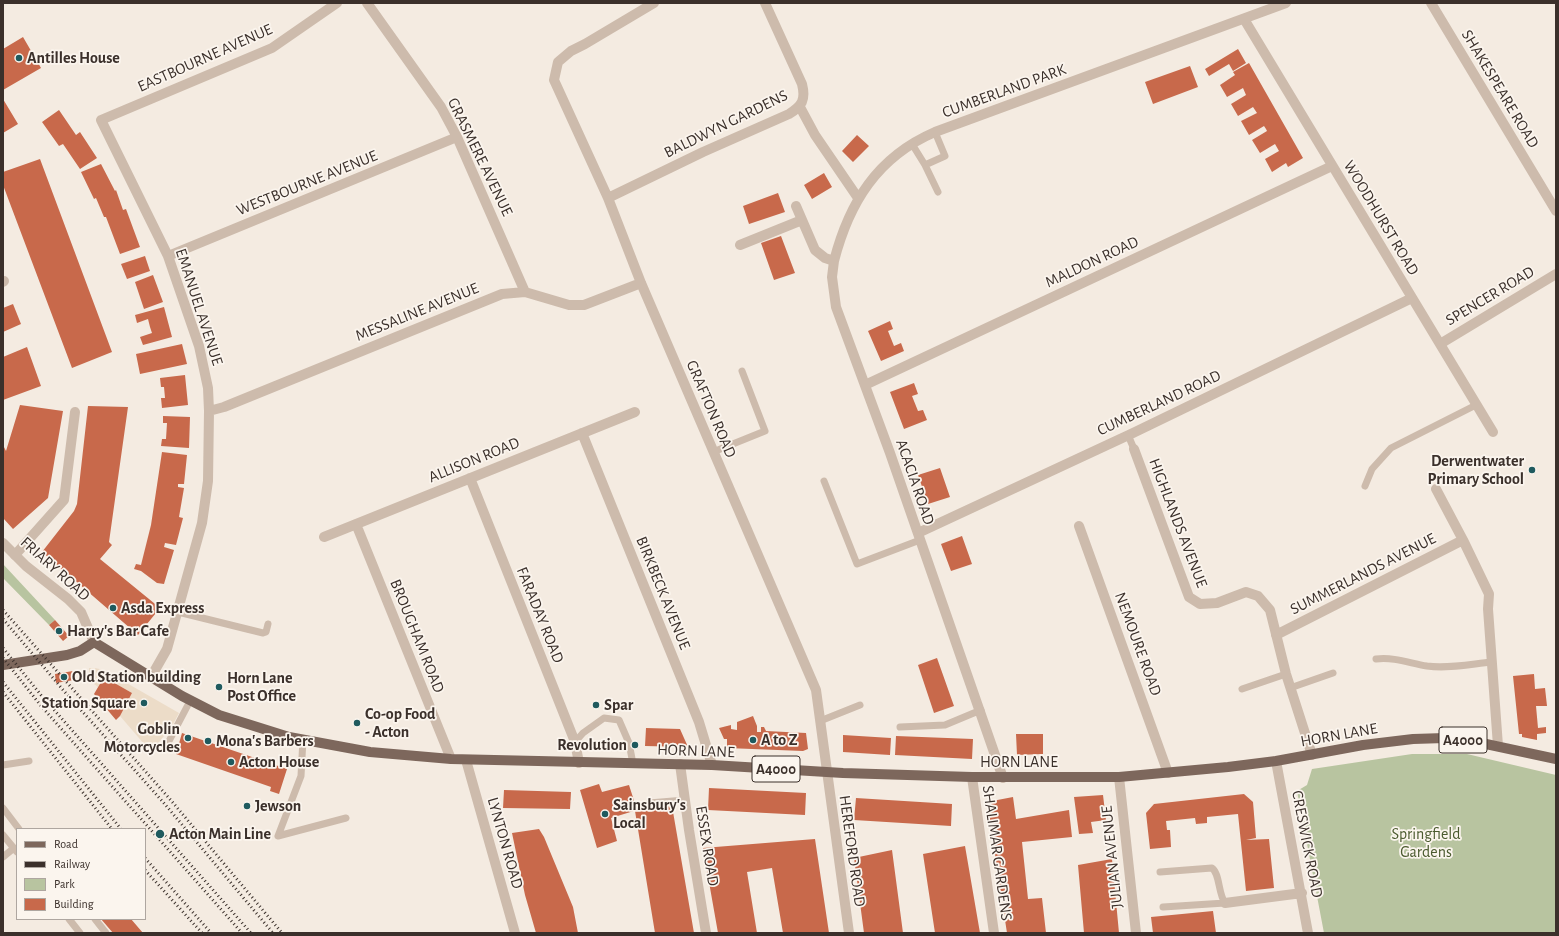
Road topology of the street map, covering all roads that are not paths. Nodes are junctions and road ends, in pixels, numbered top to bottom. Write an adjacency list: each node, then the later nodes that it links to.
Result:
1 (337, 3): 9 (street, EASTBOURNE AVENUE)
2 (367, 3): 11 (street, GRASMERE AVENUE)
3 (654, 3): 16 (street, GRAFTON ROAD)
4 (765, 3): 8 (street, BALDWYN GARDENS)
5 (1286, 3): 7 (street, CUMBERLAND PARK)
6 (1431, 3): 19 (street, SHAKESPEARE ROAD)
7 (1244, 19): 10 (street, CUMBERLAND PARK); 14 (street, WOODHURST ROAD)
8 (800, 107): 16 (street, BALDWYN GARDENS); 17 (street)
9 (101, 120): 22 (street, EMANUEL AVENUE)
10 (934, 132): 12 (street, CUMBERLAND PARK); 13 (lane)
11 (457, 137): 22 (street, WESTBOURNE AVENUE); 26 (street, GRASMERE AVENUE)
12 (912, 144): 13 (lane); 17 (street, CUMBERLAND PARK)
13 (925, 165): 15 (lane)
14 (1332, 166): 27 (street, WOODHURST ROAD); 30 (street, MALDON ROAD)
15 (938, 192)
16 (608, 198): 25 (street, GRAFTON ROAD)
17 (858, 198): 23 (street, CUMBERLAND PARK)
18 (796, 206): 20 (street)
19 (1556, 211)
20 (802, 220): 21 (street); 23 (street)
21 (740, 245)
22 (168, 256): 32 (street, EMANUEL AVENUE)
23 (834, 262): 30 (street, ACACIA ROAD)
24 (1556, 274): 28 (street, SPENCER ROAD)
25 (641, 283): 26 (street, MESSALINE AVENUE); 39 (street, GRAFTON ROAD)
26 (526, 292): 32 (street, MESSALINE AVENUE)
27 (1412, 298): 28 (street, WOODHURST ROAD); 37 (street, CUMBERLAND ROAD)
28 (1440, 344): 31 (street, WOODHURST ROAD)
29 (742, 371): 39 (lane)
30 (865, 385): 47 (street, ACACIA ROAD)
31 (1476, 405): 35 (street, WOODHURST ROAD); 42 (lane)
32 (210, 410): 51 (street, EMANUEL AVENUE)
33 (75, 412): 50 (street)
34 (636, 412): 36 (street, ALLISON ROAD)
35 (1493, 432)
36 (582, 433): 40 (street, ALLISON ROAD); 82 (street, BIRKBECK AVENUE)
37 (1128, 435): 38 (lane, HIGHLANDS AVENUE); 47 (street, CUMBERLAND ROAD)
38 (1134, 450): 53 (street, HIGHLANDS AVENUE)
39 (713, 452): 66 (street, GRAFTON ROAD)
40 (470, 478): 44 (street, ALLISON ROAD); 69 (street, FARADAY ROAD)
41 (824, 481): 47 (lane)
42 (1365, 486)
43 (1436, 488): 48 (street, SUMMERLANDS AVENUE)
44 (356, 524): 46 (street, ALLISON ROAD); 73 (street, BROUGHAM ROAD)
45 (1079, 526): 84 (street, NEMOURE ROAD)
46 (324, 536)
47 (919, 536): 65 (street, ACACIA ROAD)
48 (1463, 540): 53 (street, SUMMERLANDS AVENUE); 56 (street, SUMMERLANDS AVENUE)
49 (3, 543): 50 (street, FRIARY ROAD)
50 (15, 555): 54 (street, FRIARY ROAD)
51 (178, 612): 52 (lane); 60 (street, EMANUEL AVENUE)
52 (268, 624)
53 (1276, 635): 59 (street, HIGHLANDS AVENUE)
54 (94, 642): 57 (main road); 60 (main road, HORN LANE / A4000)
55 (1376, 659): 56 (lane)
56 (1492, 662): 71 (street, SUMMERLANDS AVENUE)
57 (3, 665)
58 (1333, 673): 61 (lane)
59 (1286, 674): 61 (street, HIGHLANDS AVENUE); 62 (lane)
60 (151, 677): 63 (main road, HORN LANE / A4000)
61 (1290, 688): 72 (street, HIGHLANDS AVENUE)
62 (1242, 689)
63 (190, 701): 68 (main road, HORN LANE / A4000); 70 (lane)
64 (860, 705): 66 (lane)
65 (981, 710): 67 (lane); 87 (street, ACACIA ROAD)
66 (820, 721): 83 (street, GRAFTON ROAD)
67 (900, 727)
68 (303, 739): 73 (main road, HORN LANE / A4000); 91 (lane)
69 (575, 742): 78 (street, FARADAY ROAD); 79 (lane)
70 (168, 743)
71 (1498, 746): 72 (main road, HORN LANE / A4000); 74 (main road, HORN LANE / A4000)
72 (1312, 755): 77 (main road, HORN LANE / A4000)
73 (451, 759): 75 (main road, HORN LANE / A4000)
74 (1556, 759)
75 (466, 760): 78 (main road, HORN LANE / A4000); 104 (street, LYNTON ROAD)
76 (29, 761): 81 (lane)
77 (1276, 761): 84 (main road, HORN LANE / A4000); 97 (street, CRESWICK ROAD)
78 (579, 763): 79 (main road, HORN LANE / A4000)
79 (633, 764): 80 (main road, HORN LANE / A4000)
80 (680, 764): 82 (main road, HORN LANE / A4000); 88 (street, ESSEX ROAD)
81 (3, 765)
82 (712, 765): 83 (main road, HORN LANE / A4000)
83 (826, 772): 85 (main road, HORN LANE / A4000); 106 (street, HEREFORD ROAD)
84 (1168, 773): 86 (main road, HORN LANE / A4000)
85 (972, 777): 87 (main road, HORN LANE / A4000); 107 (street, SHALIMAR GARDENS)
86 (1119, 777): 87 (main road, HORN LANE / A4000); 108 (street, JULIAN AVENUE)
87 (1003, 778)
88 (685, 800): 89 (lane); 105 (street, ESSEX ROAD)
89 (649, 803)
90 (3, 808): 92 (lane)
91 (346, 818)
92 (18, 828)
93 (3, 835): 94 (lane)
94 (15, 850): 95 (lane)
95 (3, 857)
96 (1160, 872): 98 (lane)
97 (1302, 893): 98 (street); 109 (street, CRESWICK ROAD)
98 (1225, 903): 99 (lane)
99 (1163, 907)
100 (70, 920): 102 (lane)
101 (95, 920): 103 (lane)
102 (80, 933)
103 (106, 933)
104 (515, 933)
105 (706, 933)
106 (849, 933)
107 (994, 933)
108 (1136, 933)
109 (1308, 933)

